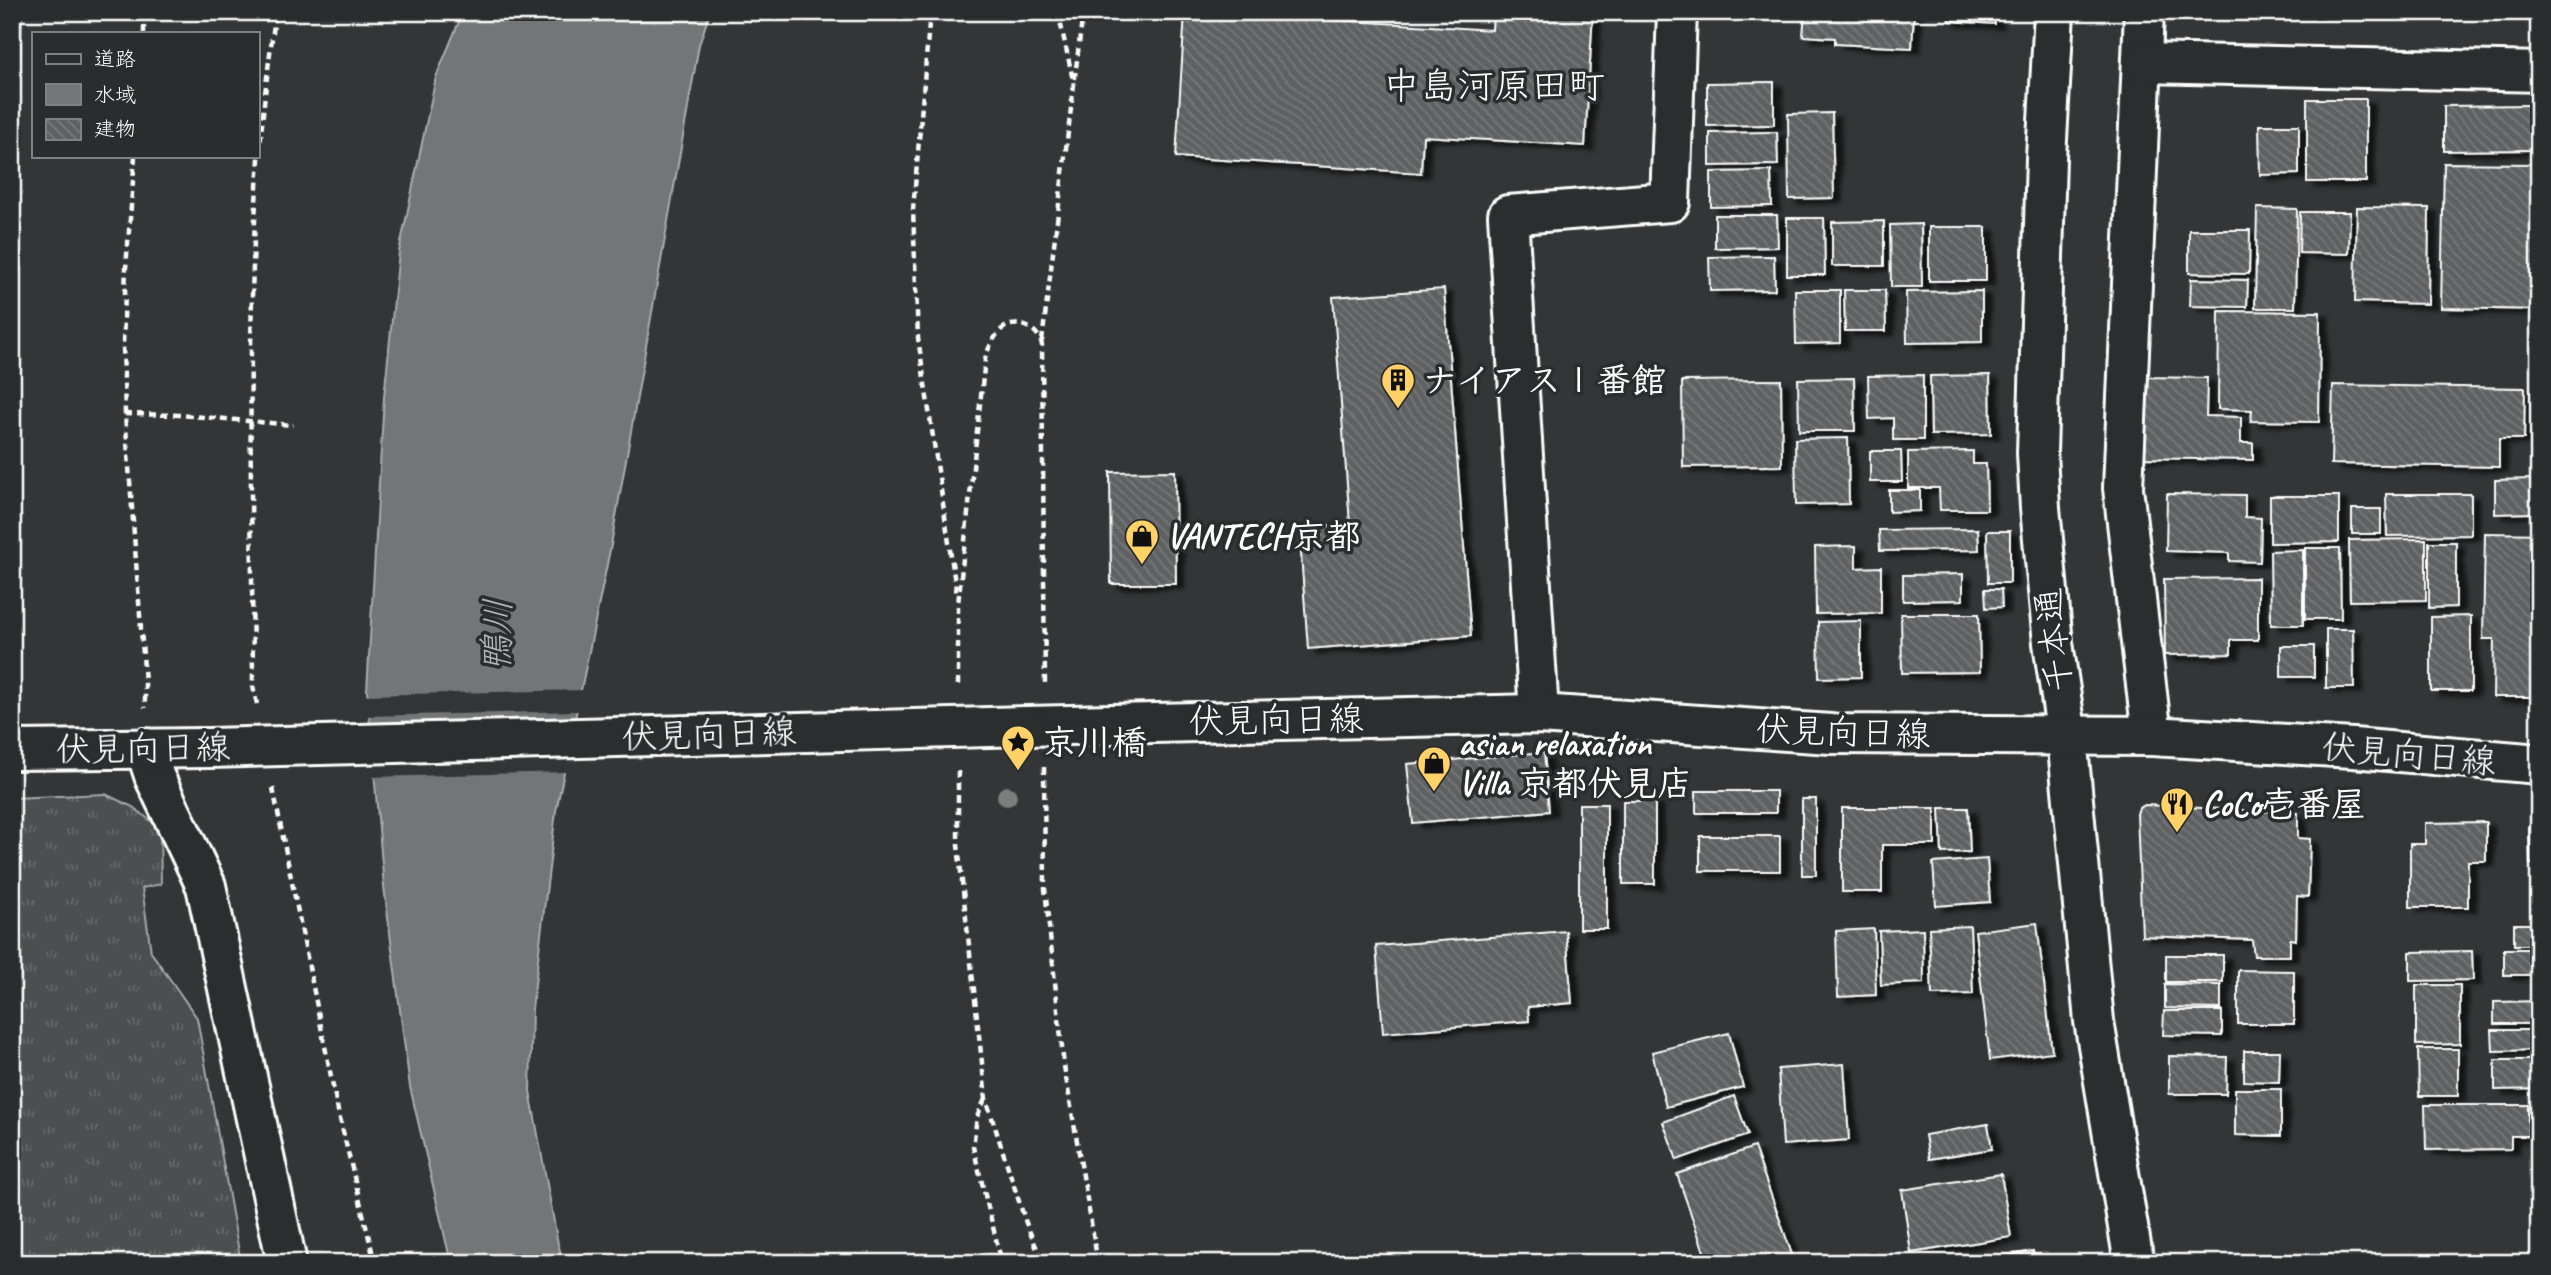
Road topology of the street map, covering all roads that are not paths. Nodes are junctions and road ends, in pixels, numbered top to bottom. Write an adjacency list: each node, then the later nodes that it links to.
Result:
1 (1677, 12): 6 (street)
2 (2054, 12): 8 (street, 千本通)
3 (2144, 12): 4 (street)
4 (2142, 63): 5 (street); 7 (street)
5 (2539, 72)
6 (1539, 714): 8 (street, 伏見向日線); 9 (street, 伏見向日線, bridge)
7 (2152, 736): 8 (street, 伏見向日線); 11 (street, 伏見向日線)
8 (2067, 737): 13 (street, 千本通)
9 (128, 748): 10 (street, 伏見向日線); 12 (street)
10 (12, 750)
11 (2539, 764)
12 (288, 1263)
13 (2134, 1263)

